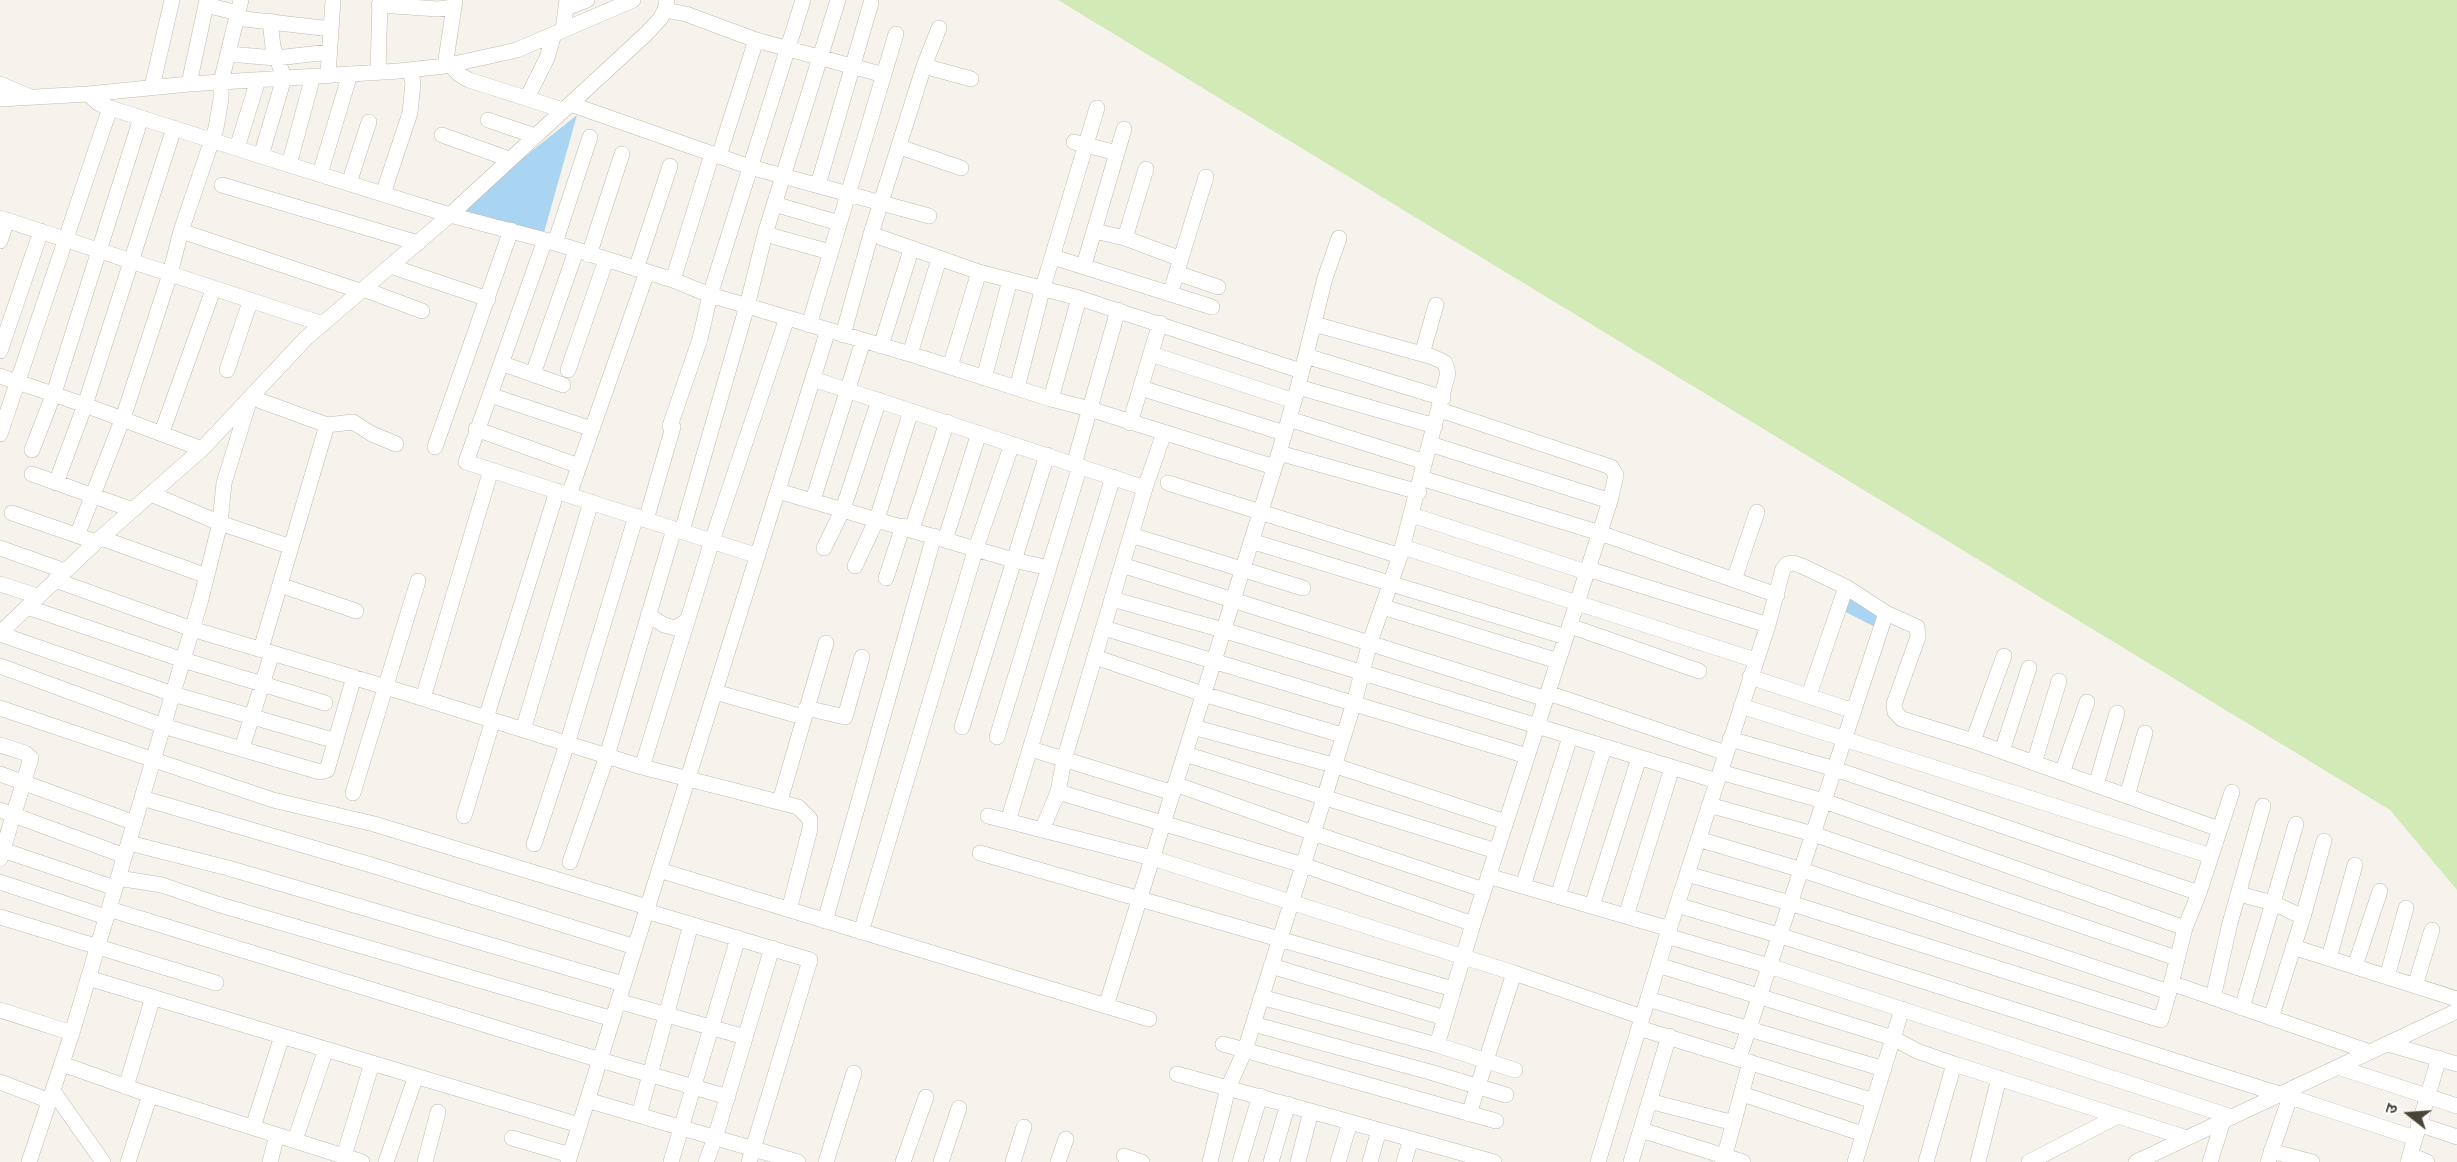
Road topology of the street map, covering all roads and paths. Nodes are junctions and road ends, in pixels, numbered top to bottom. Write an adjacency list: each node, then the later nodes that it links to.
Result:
1 (172, 0): 39 (street)
2 (333, 0): 16 (street)
3 (588, 0): 11 (street)
4 (633, 0): 17 (street)
5 (803, 0): 20 (street)
6 (838, 0): 24 (street)
7 (207, 2): 13 (street); 38 (street)
8 (379, 2): 10 (street); 29 (street)
9 (872, 3): 27 (street)
10 (454, 4): 25 (street)
11 (566, 4): 17 (street)
12 (672, 5): 19 (street); 44 (street)
13 (238, 11): 14 (street); 22 (street)
14 (270, 21): 16 (street); 23 (street)
15 (939, 28): 26 (street)
16 (331, 29): 21 (street)
17 (558, 32): 25 (street); 42 (street)
18 (896, 34): 32 (street)
19 (756, 40): 20 (street); 61 (street)
20 (788, 48): 24 (street); 66 (street)
21 (330, 52): 23 (street); 31 (street)
22 (228, 54): 23 (street); 36 (street)
23 (276, 57): 33 (street)
24 (819, 57): 27 (street); 70 (street)
25 (448, 65): 28 (street); 42 (street)
26 (924, 66): 35 (street); 57 (street)
27 (852, 68): 32 (street); 74 (street)
28 (410, 70): 29 (street); 76 (street)
29 (378, 72): 30 (street)
30 (350, 74): 31 (street); 69 (street)
31 (321, 75): 33 (street); 64 (street)
32 (884, 75): 75 (street)
33 (284, 78): 34 (street); 62 (street)
34 (258, 80): 36 (street); 58 (street)
35 (971, 80)
36 (221, 82): 38 (street); 55 (street)
37 (0, 84): 41 (street)
38 (189, 84): 39 (street)
39 (152, 87): 40 (street)
40 (88, 94): 41 (street); 45 (street)
41 (30, 97): 43 (street)
42 (527, 98): 44 (street)
43 (0, 99)
44 (567, 107): 53 (street); 61 (street)
45 (110, 108): 47 (street); 91 (street)
46 (1097, 108): 56 (street)
47 (141, 118): 50 (street); 95 (street)
48 (488, 120): 53 (street)
49 (369, 122): 72 (street)
50 (174, 128): 55 (street); 101 (street)
51 (1124, 129): 59 (street)
52 (442, 135): 63 (street)
53 (535, 136): 63 (street)
54 (591, 137): 93 (street)
55 (212, 140): 58 (street); 85 (street)
56 (1080, 143): 59 (street); 99 (street)
57 (900, 147): 67 (street); 77 (street)
58 (237, 148): 62 (street)
59 (1117, 153): 86 (street)
60 (622, 154): 98 (street)
61 (715, 155): 66 (street); 109 (street)
62 (261, 156): 64 (street)
63 (509, 159): 79 (street)
64 (289, 165): 69 (street)
65 (670, 165): 106 (street)
66 (750, 167): 70 (street); 116 (street)
67 (961, 168)
68 (1146, 169): 89 (street)
69 (320, 174): 72 (street)
70 (783, 176): 74 (street); 78 (street)
71 (1206, 177): 105 (street)
72 (349, 183): 76 (street)
73 (222, 185): 94 (street)
74 (818, 185): 75 (street)
75 (848, 193): 77 (street); 82 (street)
76 (383, 194): 79 (street)
77 (882, 201): 80 (street); 88 (street)
78 (774, 204): 82 (street); 87 (street)
79 (450, 215): 83 (street); 94 (street)
80 (929, 216)
81 (3, 219): 84 (street); 92 (street)
82 (839, 223): 97 (street)
83 (511, 230): 93 (street); 118 (street)
84 (41, 231): 91 (street); 133 (street)
85 (181, 231): 108 (street); 114 (street)
86 (1094, 231): 89 (street); 103 (street)
87 (765, 234): 97 (street); 121 (street)
88 (871, 234): 96 (street); 130 (street)
89 (1125, 238): 105 (street)
90 (1339, 238): 128 (street)
91 (67, 240): 95 (street); 146 (street)
92 (0, 241)
93 (550, 241): 98 (street); 152 (street)
94 (418, 243): 104 (street)
95 (99, 250): 101 (street); 150 (street)
96 (911, 250): 100 (street); 132 (street)
97 (830, 252): 129 (street)
98 (583, 253): 102 (street); 142 (street)
99 (1053, 256): 103 (street); 111 (street)
100 (939, 259): 107 (street); 134 (street)
101 (130, 260): 108 (street); 157 (street)
102 (606, 260): 106 (street); 142 (street)
103 (1084, 265): 115 (street)
104 (390, 266): 114 (street); 118 (street)
105 (1179, 266): 112 (street); 115 (street)
106 (642, 270): 109 (street); 167 (street)
107 (979, 272): 110 (street); 139 (street)
108 (170, 274): 113 (street); 160 (street)
109 (672, 280): 116 (street)
110 (1011, 280): 111 (street); 144 (street)
111 (1043, 287): 117 (street); 147 (street)
112 (1218, 287)
113 (213, 290): 119 (street); 168 (street)
114 (362, 290): 124 (street); 127 (street)
115 (1170, 294): 122 (street)
116 (710, 295): 121 (street); 203 (street)
117 (1079, 298): 123 (street); 154 (street)
118 (488, 299): 175 (street)
119 (250, 302): 127 (street); 140 (street)
120 (1436, 305): 136 (street)
121 (747, 306): 125 (street); 208 (street)
122 (1212, 307)
123 (1118, 310): 126 (street); 158 (street)
124 (422, 311)
125 (787, 318): 129 (street); 214 (street)
126 (1160, 323): 135 (street); 141 (street)
127 (323, 324): 153 (street)
128 (1314, 324): 136 (street); 137 (street)
129 (809, 325): 130 (street)
130 (836, 333): 131 (street); 145 (street)
131 (863, 341): 132 (street); 149 (street)
132 (881, 346): 134 (street)
133 (0, 351)
134 (910, 354): 139 (street)
135 (1151, 354): 148 (street); 151 (street)
136 (1422, 354): 156 (street)
137 (1306, 356): 141 (street); 156 (street)
138 (508, 366): 142 (street)
139 (950, 367): 144 (street)
140 (227, 370)
141 (1302, 371): 151 (street)
142 (533, 374)
143 (0, 376): 146 (street)
144 (984, 378): 147 (street)
145 (813, 379): 149 (street); 190 (street)
146 (17, 382): 150 (street); 171 (street)
147 (1017, 388): 154 (street)
148 (1141, 388): 162 (street); 164 (street)
149 (846, 390): 155 (street); 194 (street)
150 (54, 393): 157 (street); 177 (street)
151 (1296, 394): 164 (street); 165 (street)
152 (490, 395): 166 (street); 167 (street)
153 (252, 396): 163 (street); 176 (street); 205 (street)
154 (1051, 399): 158 (street)
155 (879, 400): 159 (street); 197 (street)
156 (1441, 404): 165 (street); 195 (street)
157 (86, 405): 160 (street); 186 (street)
158 (1090, 409): 162 (street); 181 (street)
159 (911, 411): 161 (street); 204 (street)
160 (123, 418): 168 (street); 193 (street)
161 (946, 422): 169 (street); 206 (street)
162 (1130, 423): 170 (street)
163 (327, 425): 172 (street); 215 (street)
164 (1286, 426): 179 (street); 180 (street)
165 (1435, 426): 174 (street)
166 (476, 429): 182 (street); 183 (street)
167 (592, 429): 182 (street)
168 (162, 432): 176 (street)
169 (979, 433): 173 (street); 211 (street)
170 (1164, 433): 179 (street); 189 (street)
171 (0, 434)
172 (396, 444)
173 (1012, 444): 178 (street); 218 (street)
174 (1430, 444): 180 (street); 195 (street)
175 (435, 447)
176 (202, 448): 192 (street)
177 (32, 450)
178 (1047, 455): 181 (street); 221 (street)
179 (1276, 460): 188 (street); 201 (street)
180 (1425, 462): 188 (street)
181 (1077, 465): 185 (street); 224 (street)
182 (579, 466): 191 (street)
183 (491, 470): 191 (street); 277 (street)
184 (32, 474): 186 (street)
185 (1113, 477): 189 (street); 305 (street)
186 (56, 483): 193 (street)
187 (1168, 483): 201 (street)
188 (1420, 485): 202 (street); 209 (street)
189 (1145, 488): 210 (street)
190 (778, 491): 194 (street); 220 (street)
191 (563, 493): 196 (street); 287 (street)
192 (151, 494): 198 (street); 205 (street)
193 (92, 496): 198 (street); 207 (street)
194 (813, 500): 197 (street)
195 (1610, 501): 209 (street)
196 (591, 502): 203 (street); 292 (street)
197 (843, 509): 204 (street); 217 (street)
198 (133, 510): 212 (street)
199 (1758, 512): 230 (street)
200 (12, 513): 212 (street)
201 (1260, 513): 213 (street); 219 (street)
202 (1412, 515): 219 (street); 226 (street)
203 (641, 518): 208 (street); 300 (street)
204 (877, 519): 206 (street); 223 (street)
205 (220, 523): 215 (street); 228 (street)
206 (907, 527): 211 (street); 229 (street)
207 (80, 528)
208 (678, 530): 214 (street); 245 (street)
209 (1600, 533): 226 (street); 230 (street)
210 (1131, 535): 222 (street); 225 (street)
211 (939, 538): 218 (street); 383 (street)
212 (99, 540): 227 (street); 228 (street)
213 (1251, 541): 225 (street); 232 (street)
214 (712, 542): 220 (street); 246 (street)
215 (291, 547): 234 (street)
216 (0, 548): 227 (street)
217 (824, 548)
218 (976, 548): 221 (street); 388 (street)
219 (1401, 552): 232 (street); 240 (street)
220 (758, 556): 272 (street)
221 (1013, 560): 224 (street); 289 (street)
222 (1122, 565): 238 (street); 239 (street)
223 (855, 566)
224 (1049, 568): 295 (street)
225 (1242, 569): 236 (street); 239 (street)
226 (1587, 571): 240 (street); 247 (street)
227 (60, 576): 241 (street); 249 (street)
228 (207, 576): 249 (street)
229 (886, 578)
230 (1734, 580): 237 (street)
231 (418, 582): 271 (street)
232 (1391, 582): 242 (street); 251 (street)
233 (0, 584): 241 (street)
234 (280, 585): 243 (street); 255 (street)
235 (1846, 587): 237 (street); 244 (street); 275 (street)
236 (1303, 588)
237 (1777, 595): 247 (street)
238 (1112, 599): 248 (street); 250 (street)
239 (1233, 600): 250 (street); 253 (street)
240 (1578, 601): 251 (street); 260 (street)
241 (32, 602): 252 (street); 259 (street)
242 (1383, 606): 253 (street); 262 (street)
243 (356, 611)
244 (1886, 612): 283 (street); 299 (street)
245 (648, 615): 246 (street); 308 (street)
246 (687, 621): 315 (street)
247 (1768, 625): 260 (street)
248 (1104, 628): 258 (street); 261 (street)
249 (192, 629): 255 (street); 259 (street)
250 (1223, 630): 261 (street); 266 (street)
251 (1568, 631): 262 (street); 265 (street)
252 (0, 634): 273 (street)
253 (1370, 642): 266 (street); 276 (street)
254 (826, 643): 284 (street)
255 (267, 651): 267 (street); 270 (street)
256 (2004, 656): 299 (street)
257 (862, 657): 284 (street)
258 (1095, 657): 274 (street); 312 (street)
259 (183, 660): 270 (street); 273 (street)
260 (1755, 660): 268 (street)
261 (1214, 662): 274 (street); 280 (street)
262 (1558, 662): 276 (street)
263 (0, 666): 288 (street)
264 (2029, 668): 306 (street)
265 (1699, 671)
266 (1361, 672): 280 (street); 291 (street)
267 (354, 677): 271 (street); 298 (street)
268 (1750, 677): 275 (street); 281 (street)
269 (2059, 681): 313 (street)
270 (262, 685): 279 (street); 286 (street)
271 (386, 687): 277 (street); 327 (street)
272 (715, 692): 284 (street); 321 (street)
273 (173, 694): 286 (street); 288 (street)
274 (1203, 694): 290 (street); 294 (street)
275 (1809, 695): 283 (street)
276 (1547, 696): 291 (street); 302 (street)
277 (423, 698): 287 (street)
278 (2087, 702): 318 (street)
279 (325, 703)
280 (1354, 703): 294 (street); 309 (street)
281 (1741, 706): 297 (street); 302 (street)
282 (0, 708): 311 (street)
283 (1854, 711): 297 (street)
284 (805, 713): 331 (street)
285 (2117, 713): 323 (street)
286 (252, 717): 298 (street); 303 (street)
287 (489, 719): 292 (street); 336 (street)
288 (163, 726): 303 (street); 311 (street)
289 (962, 727)
290 (1193, 727): 307 (street); 314 (street)
291 (1537, 727): 296 (street); 309 (street)
292 (523, 730): 300 (street)
293 (2145, 734): 328 (street)
294 (1342, 735): 314 (street)
295 (997, 737)
296 (1570, 737): 304 (street); 365 (street)
297 (1844, 740): 317 (street); 354 (street)
298 (336, 741): 303 (street)
299 (1973, 741): 306 (street)
300 (567, 744): 308 (street); 349 (street)
301 (0, 745): 322 (street)
302 (1728, 746): 317 (street); 320 (street)
303 (242, 748)
304 (1604, 748): 310 (street); 369 (street)
305 (1031, 749): 312 (street); 338 (street)
306 (2002, 751): 313 (street)
307 (1185, 754): 324 (street); 330 (street)
308 (607, 756): 315 (street); 356 (street)
309 (1527, 756): 339 (street)
310 (1640, 758): 316 (street); 375 (street)
311 (153, 759): 329 (street); 377 (street)
312 (1064, 760): 324 (street); 325 (street)
313 (2034, 763): 318 (street)
314 (1333, 765): 330 (street); 339 (street)
315 (642, 767): 321 (street)
316 (1672, 768): 320 (street); 380 (street)
317 (1835, 769): 332 (street); 367 (street)
318 (2062, 773): 323 (street)
319 (0, 774): 322 (street)
320 (1718, 777): 332 (street); 333 (street)
321 (687, 779): 331 (street); 359 (street)
322 (23, 782): 335 (street); 340 (street)
323 (2096, 785): 328 (street)
324 (1174, 788): 341 (street); 345 (street)
325 (1058, 792): 341 (street); 344 (street)
326 (2232, 792): 343 (street)
327 (353, 793)
328 (2127, 796): 343 (street)
329 (142, 798): 340 (street); 394 (street)
330 (1324, 798): 345 (street); 351 (street)
331 (780, 801): 378 (street)
332 (1824, 801): 346 (street); 386 (street)
333 (1709, 805): 346 (street); 347 (street)
334 (2263, 806): 368 (street)
335 (6, 812): 350 (street); 352 (street)
336 (464, 816)
337 (988, 816): 338 (street)
338 (1008, 821): 344 (street)
339 (1506, 822): 351 (street)
340 (135, 823): 350 (street)
341 (1163, 824): 355 (street); 357 (street)
342 (2296, 824): 373 (street)
343 (2219, 829): 354 (street)
344 (1042, 830): 355 (street)
345 (1313, 833): 357 (street); 364 (street)
346 (1813, 834): 360 (street); 398 (street)
347 (1698, 839): 360 (street); 361 (street)
348 (2324, 841): 382 (street)
349 (534, 844)
350 (127, 849): 363 (street); 408 (street)
351 (1496, 851): 364 (street)
352 (1, 852): 363 (street)
353 (980, 852): 370 (street)
354 (2211, 856): 367 (street)
355 (1152, 858): 370 (street); 371 (street)
356 (570, 862)
357 (1303, 865): 371 (street); 385 (street)
358 (2355, 865): 399 (street)
359 (659, 870): 377 (street); 378 (street)
360 (1802, 870): 372 (street); 410 (street)
361 (1687, 874): 372 (street); 374 (street)
362 (0, 882): 379 (street)
363 (117, 883): 379 (street); 427 (street)
364 (1486, 883): 365 (street); 385 (street)
365 (1522, 886): 369 (street)
366 (2380, 891): 403 (street)
367 (2199, 893): 386 (street)
368 (2240, 894): 373 (street); 415 (street)
369 (1558, 896): 375 (street)
370 (1140, 898): 392 (street); 419 (street)
371 (1292, 902): 392 (street); 397 (street)
372 (1790, 903): 390 (street); 410 (street)
373 (2273, 903): 382 (street); 420 (street)
374 (1677, 905): 389 (street); 390 (street)
375 (1592, 906): 380 (street)
376 (2406, 908): 405 (street)
377 (647, 909): 384 (street); 394 (street)
378 (789, 910): 383 (street)
379 (108, 913): 393 (street); 445 (street)
380 (1626, 916): 389 (street)
381 (0, 917): 393 (street)
382 (2303, 917): 395 (street)
383 (825, 921): 388 (street)
384 (691, 924): 391 (street); 424 (street)
385 (1473, 924): 397 (street)
386 (2185, 928): 398 (street)
387 (2432, 930): 409 (street)
388 (861, 932): 419 (street)
389 (1669, 932): 400 (street); 402 (street)
390 (1778, 934): 402 (street); 465 (street)
391 (738, 938): 396 (street); 431 (street)
392 (1279, 939): 401 (street); 411 (street)
393 (98, 947): 406 (street); 407 (street)
394 (635, 947): 408 (street)
395 (2293, 947): 399 (street); 426 (street)
396 (772, 948): 436 (street); 507 (street)
397 (1462, 958): 404 (street); 411 (street)
398 (2176, 958): 410 (street)
399 (2329, 958): 403 (street)
400 (1658, 965): 414 (street); 416 (street)
401 (1271, 966): 413 (street); 425 (street)
402 (1769, 966): 414 (street); 422 (street)
403 (2355, 966): 405 (street)
404 (1514, 973): 429 (street); 446 (street)
405 (2387, 977): 409 (street)
406 (88, 978): 412 (street); 433 (street)
407 (216, 983)
408 (623, 984): 418 (street)
409 (2415, 987): 417 (street)
410 (2170, 988): 415 (street)
411 (1453, 989): 425 (street)
412 (153, 997): 434 (street); 462 (street)
413 (1262, 997): 430 (street); 440 (street)
414 (1757, 998): 432 (street); 437 (street)
415 (2213, 998): 420 (street)
416 (1648, 999): 429 (street); 432 (street)
417 (2457, 999)
418 (618, 1001): 424 (street); 427 (street)
419 (1106, 1006): 428 (street)
420 (2242, 1008): 426 (street)
421 (0, 1010): 433 (street)
422 (1902, 1010): 437 (street); 485 (street)
423 (2457, 1011): 439 (street)
424 (668, 1015): 431 (street); 456 (street)
425 (1445, 1018): 440 (street)
426 (2271, 1018): 443 (street)
427 (612, 1019): 445 (street)
428 (1149, 1019)
429 (1640, 1022): 435 (street); 538 (street)
430 (1253, 1023): 442 (street); 461 (street)
431 (712, 1028): 436 (street); 463 (street)
432 (1748, 1030): 447 (street); 453 (street)
433 (72, 1033): 449 (street)
434 (282, 1036): 441 (street); 490 (street)
435 (1669, 1036): 447 (street); 475 (street)
436 (745, 1037): 471 (street)
437 (1893, 1038): 450 (street); 453 (street)
438 (1223, 1044): 442 (street)
439 (2388, 1044): 443 (street); 444 (street)
440 (1437, 1045): 446 (street)
441 (326, 1049): 448 (street); 504 (street)
442 (1245, 1050): 464 (street); 482 (street)
443 (2370, 1052): 452 (street)
444 (2439, 1058): 451 (street); 473 (street)
445 (600, 1060): 456 (street); 474 (street)
446 (1486, 1060): 454 (street); 461 (street)
447 (1744, 1060): 466 (street); 476 (street)
448 (372, 1063): 458 (street); 506 (street)
449 (62, 1064): 462 (street); 469 (street)
450 (1954, 1064): 459 (street); 542 (street)
451 (2457, 1064)
452 (2338, 1067): 465 (street); 473 (street)
453 (1884, 1069): 476 (street)
454 (1515, 1070)
455 (854, 1073): 524 (street)
456 (650, 1074): 463 (street); 483 (street)
457 (1177, 1074): 464 (street)
458 (416, 1076): 489 (street); 519 (street)
459 (1999, 1078): 484 (street); 543 (street)
460 (0, 1082): 469 (street)
461 (1478, 1086): 468 (street); 482 (street)
462 (126, 1087): 467 (street)
463 (694, 1087): 471 (street); 492 (street)
464 (1228, 1088): 470 (street); 530 (street)
465 (2288, 1093): 485 (street); 495 (street); 509 (street)
466 (1742, 1094): 488 (street); 496 (street)
467 (150, 1095): 490 (street); 516 (street)
468 (1506, 1095)
469 (51, 1096): 514 (street); 515 (street)
470 (1260, 1096): 477 (street); 531 (street)
471 (728, 1097): 500 (street)
472 (926, 1097): 525 (street)
473 (2427, 1097): 478 (street); 495 (street)
474 (587, 1100): 483 (street); 489 (street)
475 (1649, 1101): 488 (street); 494 (street)
476 (1874, 1101): 496 (street)
477 (1288, 1104): 480 (street); 532 (street)
478 (2457, 1106)
479 (959, 1108): 526 (street)
480 (1311, 1111): 487 (street); 533 (street)
481 (438, 1112): 520 (street)
482 (1469, 1114): 486 (street)
483 (639, 1115): 492 (street)
484 (2118, 1116): 501 (street); 544 (street)
485 (2227, 1119): 501 (street); 546 (street)
486 (1496, 1121)
487 (1350, 1122): 493 (street); 534 (street)
488 (1734, 1123): 512 (street)
489 (579, 1125): 510 (street)
490 (253, 1127): 497 (street)
491 (1024, 1127): 527 (street)
492 (682, 1128): 500 (street); 521 (street)
493 (1379, 1130): 503 (street); 535 (street)
494 (1641, 1130): 512 (street); 539 (street)
495 (2416, 1131): 498 (street); 513 (street)
496 (1863, 1134): 541 (street)
497 (277, 1135): 504 (street); 517 (street)
498 (2457, 1137)
499 (512, 1138): 510 (street)
500 (715, 1138): 507 (street); 522 (street)
501 (2187, 1138): 545 (street)
502 (1066, 1139): 528 (street)
503 (1411, 1139): 505 (street); 536 (street)
504 (295, 1140): 506 (street)
505 (1439, 1155): 511 (street)
506 (344, 1156): 518 (street)
507 (751, 1156): 523 (street)
508 (1124, 1156): 529 (street)
509 (2270, 1157): 547 (street)
510 (569, 1158)
511 (1475, 1159): 537 (street)
512 (1724, 1159): 540 (street)
513 (2408, 1159): 548 (street)
514 (29, 1162)
515 (103, 1162)
516 (128, 1162)
517 (270, 1162)
518 (362, 1162)
519 (386, 1162)
520 (425, 1162)
521 (671, 1162)
522 (706, 1162)
523 (798, 1162)
524 (826, 1162)
525 (903, 1162)
526 (940, 1162)
527 (1013, 1162)
528 (1058, 1162)
529 (1142, 1162)
530 (1209, 1162)
531 (1240, 1162)
532 (1271, 1162)
533 (1298, 1162)
534 (1338, 1162)
535 (1370, 1162)
536 (1404, 1162)
537 (1494, 1162)
538 (1598, 1162)
539 (1631, 1162)
540 (1743, 1162)
541 (1855, 1162)
542 (1926, 1162)
543 (1978, 1162)
544 (2029, 1162)
545 (2136, 1162)
546 (2210, 1162)
547 (2312, 1162)
548 (2427, 1162)

